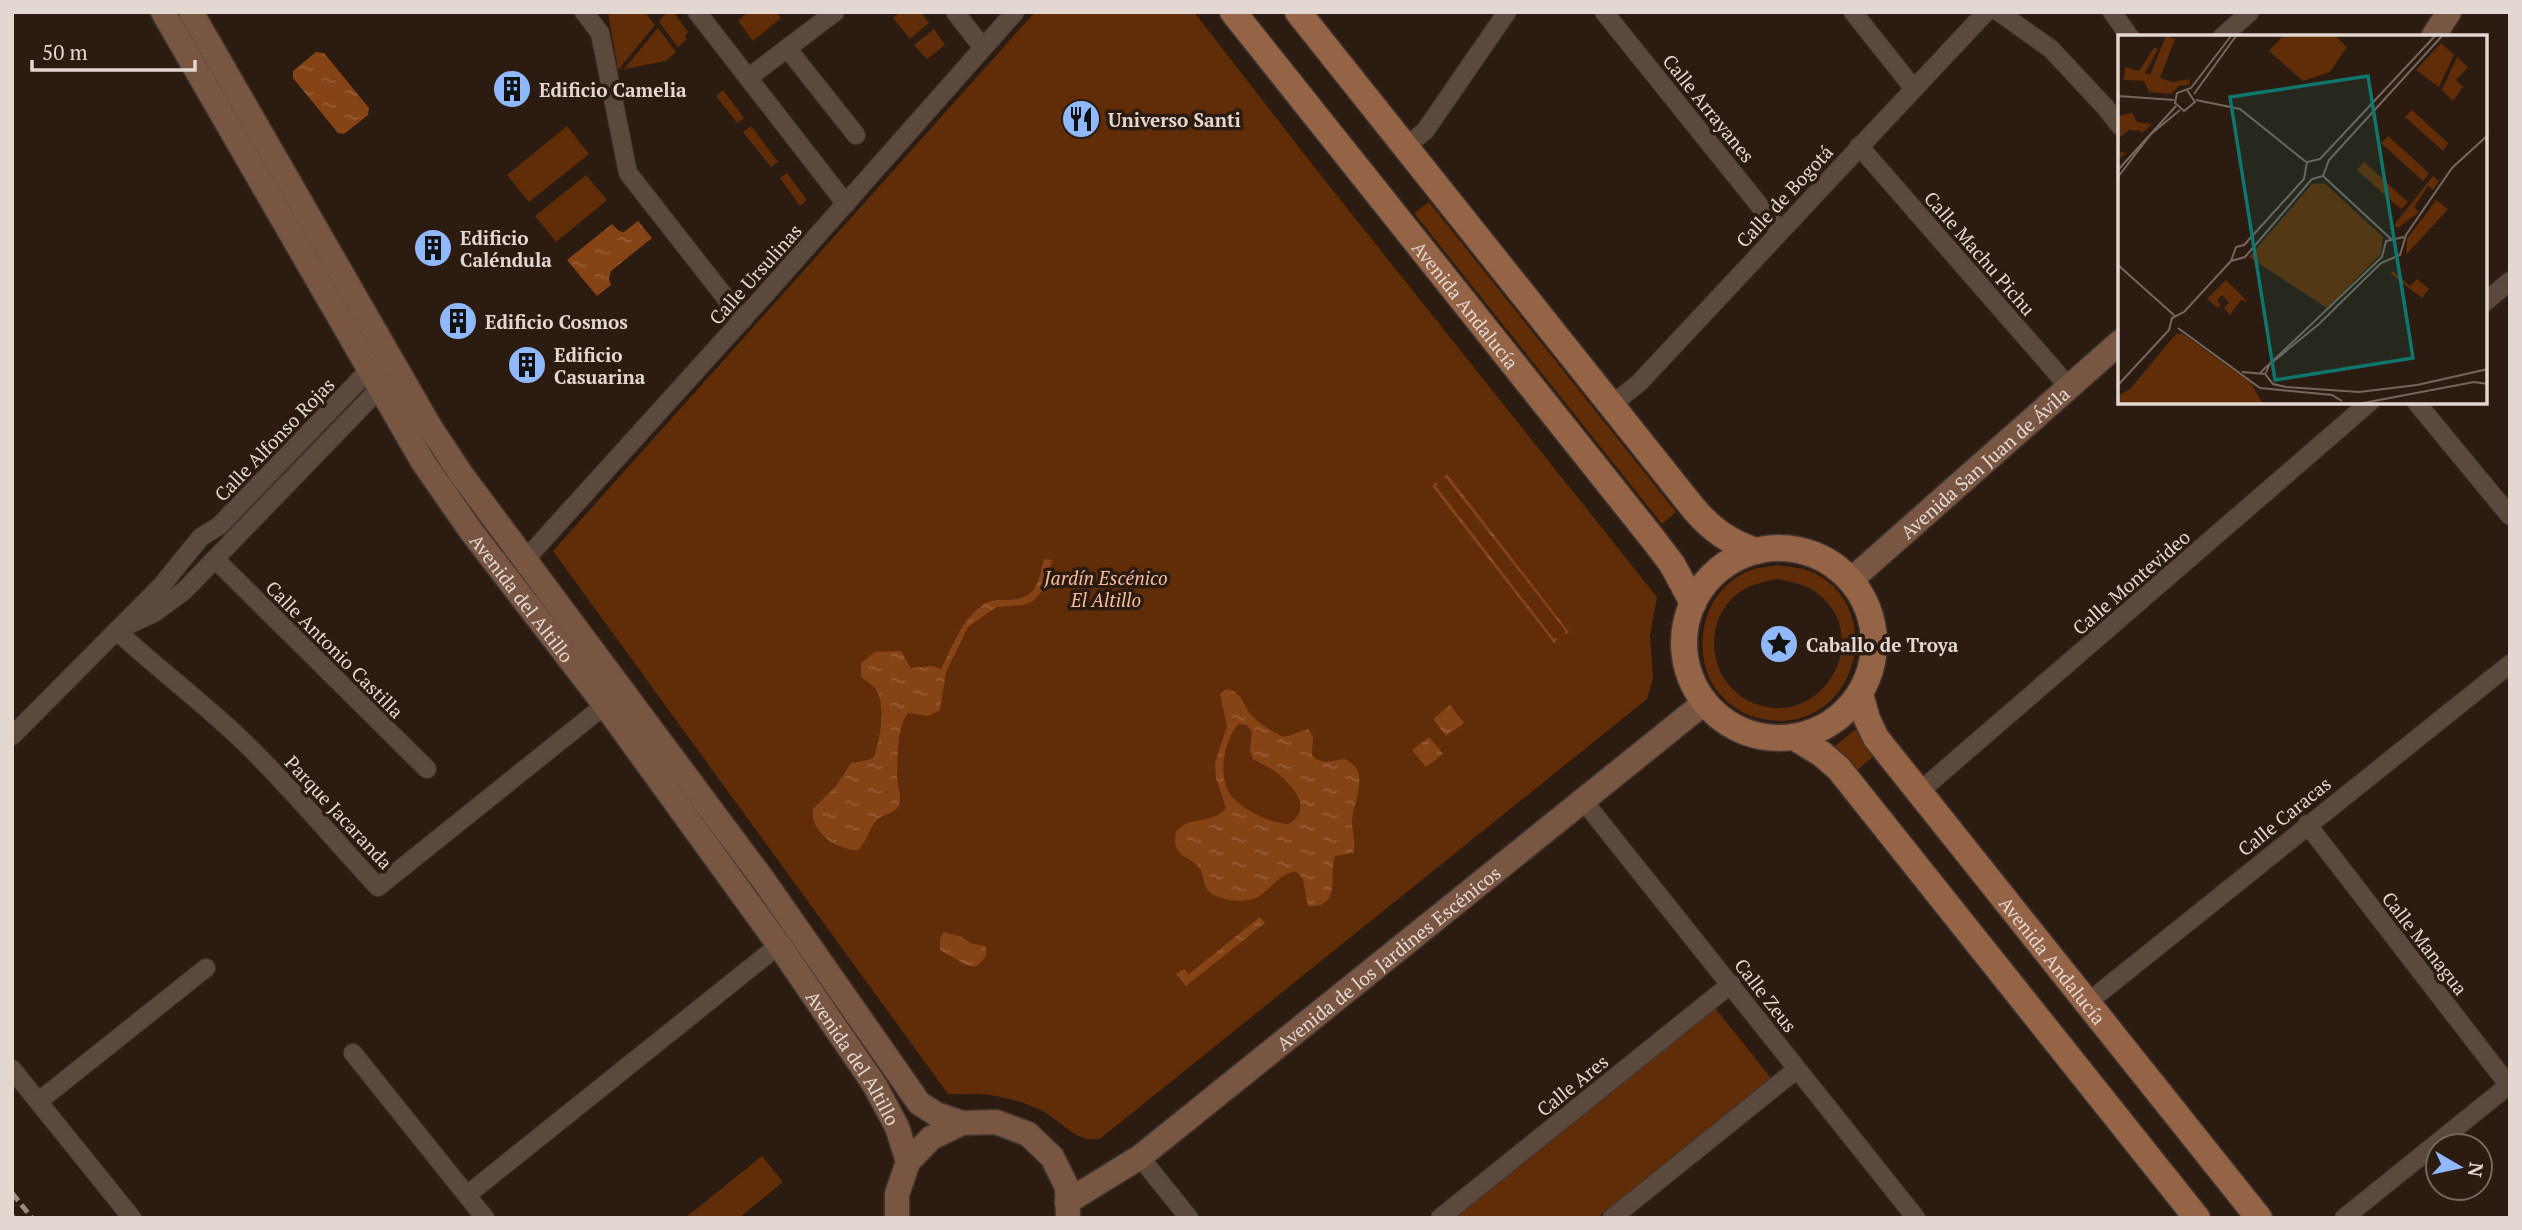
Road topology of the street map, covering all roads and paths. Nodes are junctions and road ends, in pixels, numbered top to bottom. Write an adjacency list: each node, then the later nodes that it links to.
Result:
1 (163, 12): 35 (street, Avenida del Altillo)
2 (191, 12): 44 (street, Avenida del Altillo)
3 (584, 12): 33 (street)
4 (696, 12): 23 (street)
5 (835, 12): 21 (street)
6 (955, 12): 22 (street)
7 (1015, 12): 22 (street, Calle Ursulinas)
8 (1233, 12): 46 (main road, Avenida Andalucía)
9 (1298, 12): 28 (main road)
10 (1507, 12): 28 (street)
11 (1604, 12): 30 (street, Calle Arrayanes)
12 (1853, 12): 24 (street)
13 (1986, 12): 24 (street, Calle de Bogotá)
14 (1999, 12): 25 (street)
15 (2112, 12): 18 (street)
16 (2250, 12): 19 (street)
17 (2449, 12): 20 (street)
18 (2129, 35)
19 (2224, 35)
20 (2434, 35)
21 (787, 48): 23 (street); 26 (street)
22 (983, 48): 29 (street, Calle Ursulinas)
23 (748, 78): 29 (street)
24 (1914, 89): 27 (street, Calle de Bogotá)
25 (2118, 125)
26 (856, 135)
27 (1859, 146): 30 (street, Calle de Bogotá); 36 (street, Calle Machu Pichu)
28 (1405, 147): 39 (main road)
29 (846, 204): 33 (street, Calle Ursulinas)
30 (1780, 231): 39 (street, Calle de Bogotá)
31 (2510, 281): 32 (street)
32 (2487, 300)
33 (743, 320): 44 (street, Calle Ursulinas)
34 (2118, 343): 36 (street, Avenida San Juan de Ávila)
35 (375, 379): 41 (street, Calle Alfonso Rojas); 43 (street); 51 (street, Avenida del Altillo)
36 (2069, 387): 45 (street, Avenida San Juan de Ávila)
37 (2368, 404): 55 (street, Calle Montevideo)
38 (2418, 404): 40 (street)
39 (1611, 405): 42 (main road)
40 (2510, 516)
41 (200, 541): 43 (street); 47 (street, Calle Alfonso Rojas)
42 (1756, 551): 45 (main road); 46 (main road)
43 (216, 558): 47 (street); 54 (street, Calle Antonio Castilla)
44 (524, 561): 67 (street, Avenida del Altillo)
45 (1851, 580): 49 (main road)
46 (1693, 603): 50 (main road)
47 (117, 631): 51 (street, Parque Jacaranda); 52 (street, Calle Alfonso Rojas)
48 (2510, 664): 57 (street, Calle Caracas)
49 (1860, 694): 53 (main road); 55 (main road, Avenida Andalucía)
50 (1704, 703): 53 (main road); 56 (street, Avenida de los Jardines Escénicos)
51 (605, 705): 58 (street, Avenida del Altillo)
52 (12, 736)
53 (1794, 737): 79 (main road)
54 (427, 769)
55 (1919, 792): 61 (main road, Avenida Andalucía)
56 (1582, 799): 60 (street, Calle Zeus); 68 (street, Avenida de los Jardines Escénicos)
57 (2307, 824): 61 (street, Calle Caracas); 65 (street, Calle Managua)
58 (779, 945): 69 (street, Avenida del Altillo); 70 (street)
59 (206, 968): 66 (street)
60 (1731, 984): 64 (street, Calle Zeus); 76 (street, Calle Ares)
61 (2087, 1003): 80 (main road, Avenida Andalucía)
62 (353, 1053): 70 (street)
63 (12, 1069): 66 (street)
64 (1797, 1069): 77 (street); 78 (street, Calle Zeus)
65 (2509, 1086): 81 (street)
66 (39, 1101): 72 (street)
67 (962, 1123): 69 (street, Avenida del Altillo); 71 (street, Avenida del Altillo)
68 (1140, 1157): 71 (street, Avenida de los Jardines Escénicos); 75 (street)
69 (908, 1162): 74 (street, Avenida del Altillo)
70 (467, 1195): 73 (street)
71 (1067, 1210)
72 (132, 1218)
73 (485, 1218)
74 (897, 1218)
75 (1189, 1218)
76 (1440, 1218)
77 (1612, 1218)
78 (1916, 1218)
79 (2197, 1218)
80 (2259, 1218)
81 (2344, 1218)

